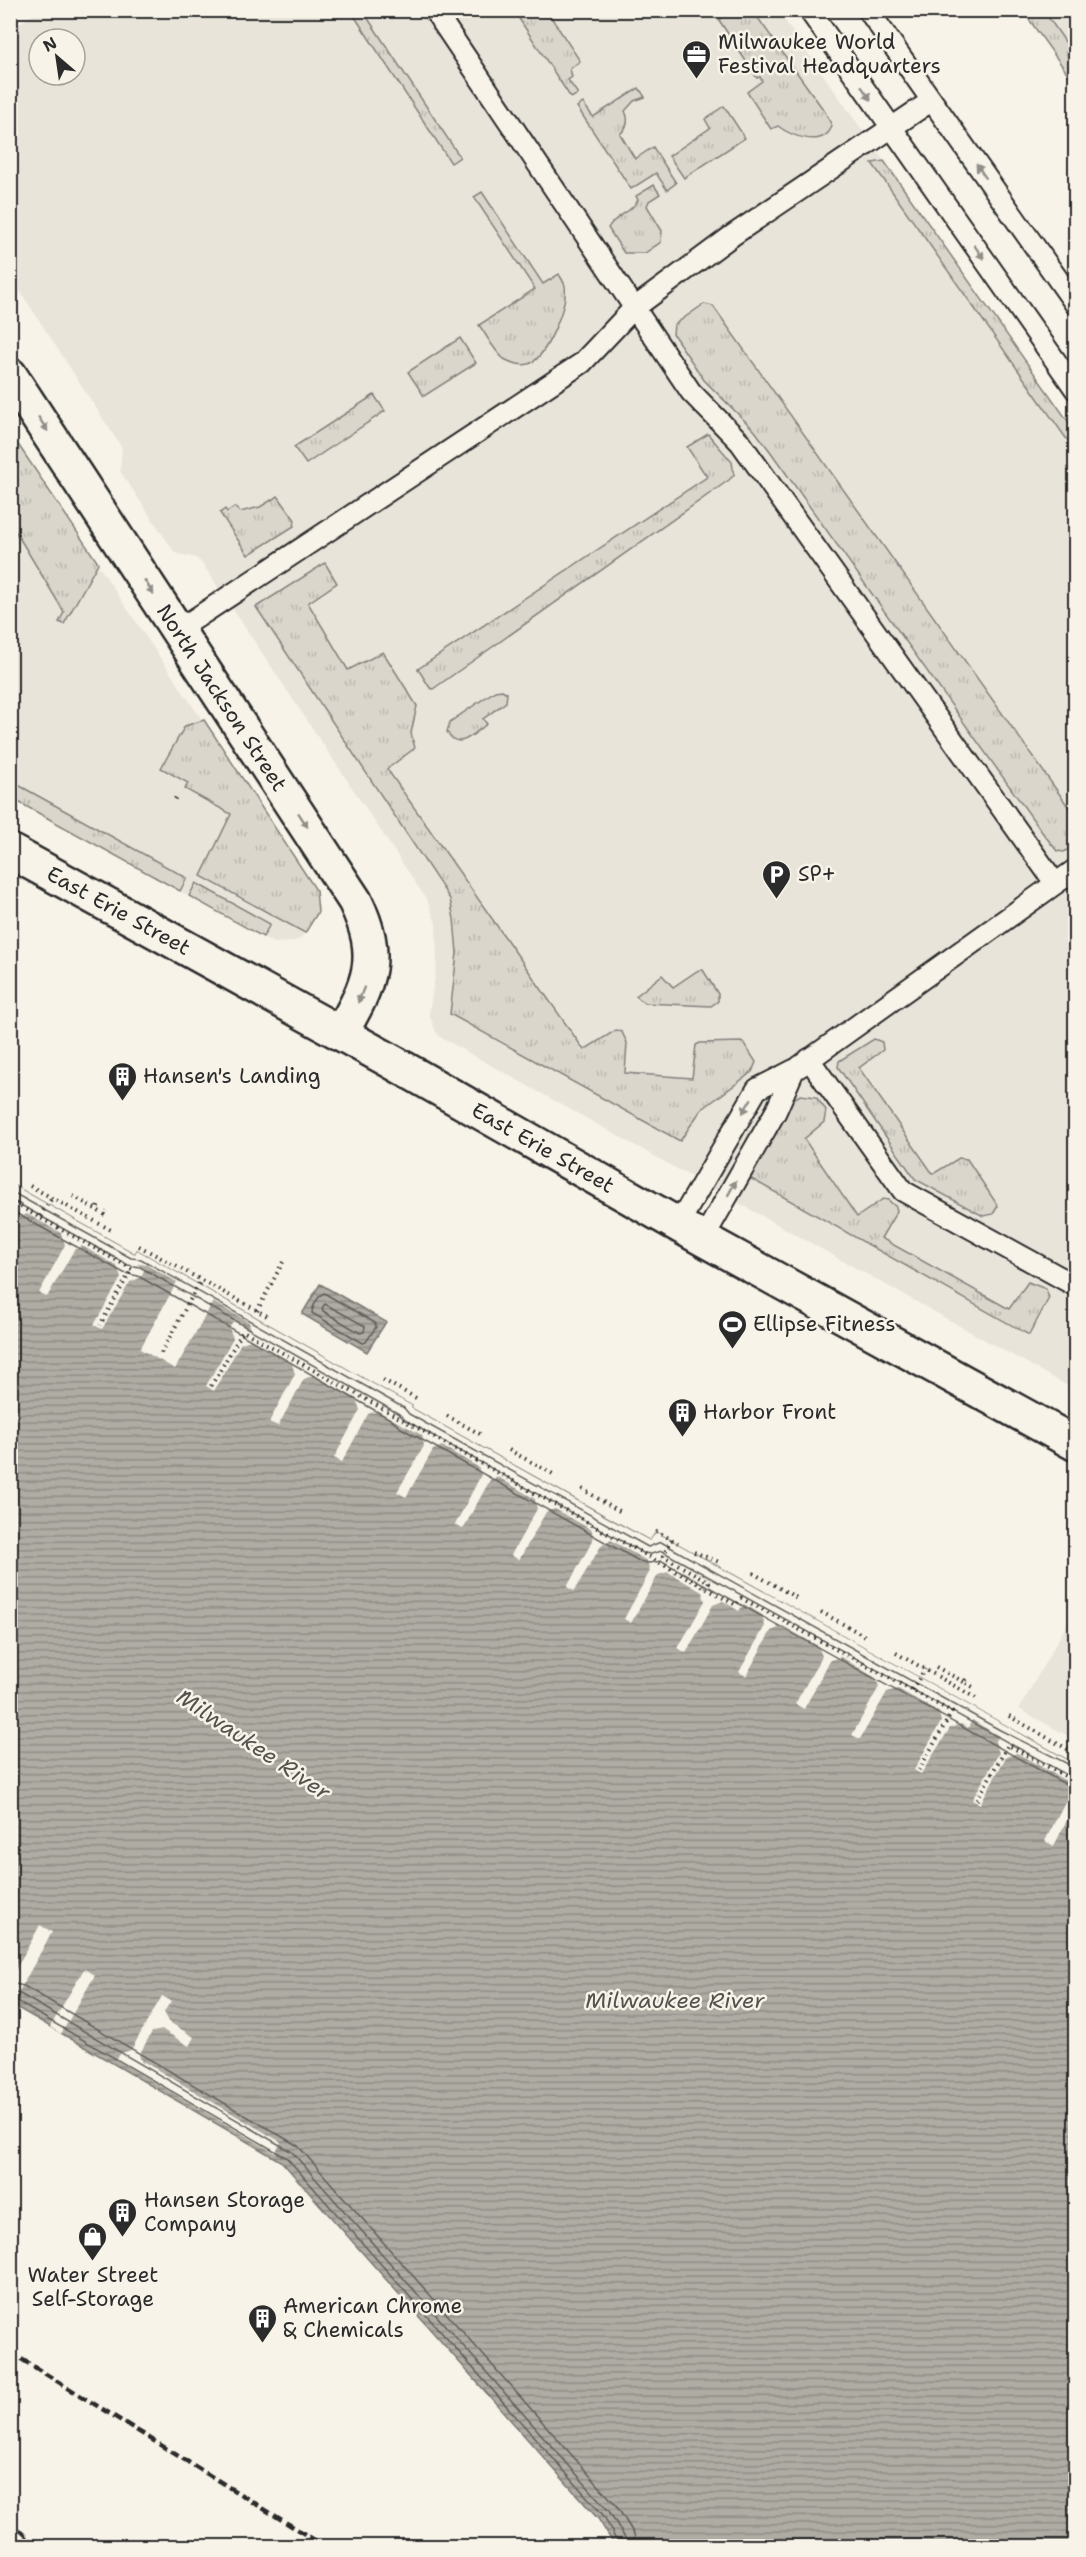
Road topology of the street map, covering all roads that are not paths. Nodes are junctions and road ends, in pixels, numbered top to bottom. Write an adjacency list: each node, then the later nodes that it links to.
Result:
1 (434, 10): 7 (lane)
2 (808, 10): 5 (lane, one-way to 5)
3 (868, 10): 4 (lane)
4 (931, 100): 5 (lane); 6 (lane, one-way to 4)
5 (891, 128): 7 (lane); 9 (lane, one-way to 9)
6 (1076, 305)
7 (633, 309): 10 (lane); 13 (lane)
8 (10, 375): 10 (street, North Jackson Street, one-way to 10)
9 (1076, 390)
10 (178, 630): 14 (street, North Jackson Street, one-way to 14)
11 (10, 851): 14 (street, East Erie Street)
12 (1076, 869): 13 (lane)
13 (1055, 883): 15 (lane)
14 (341, 1033): 16 (street, East Erie Street)
15 (802, 1064): 16 (lane, one-way to 15); 16 (lane, one-way to 16); 17 (lane)
16 (691, 1232): 18 (street, East Erie Street)
17 (1076, 1286)
18 (1076, 1444)

